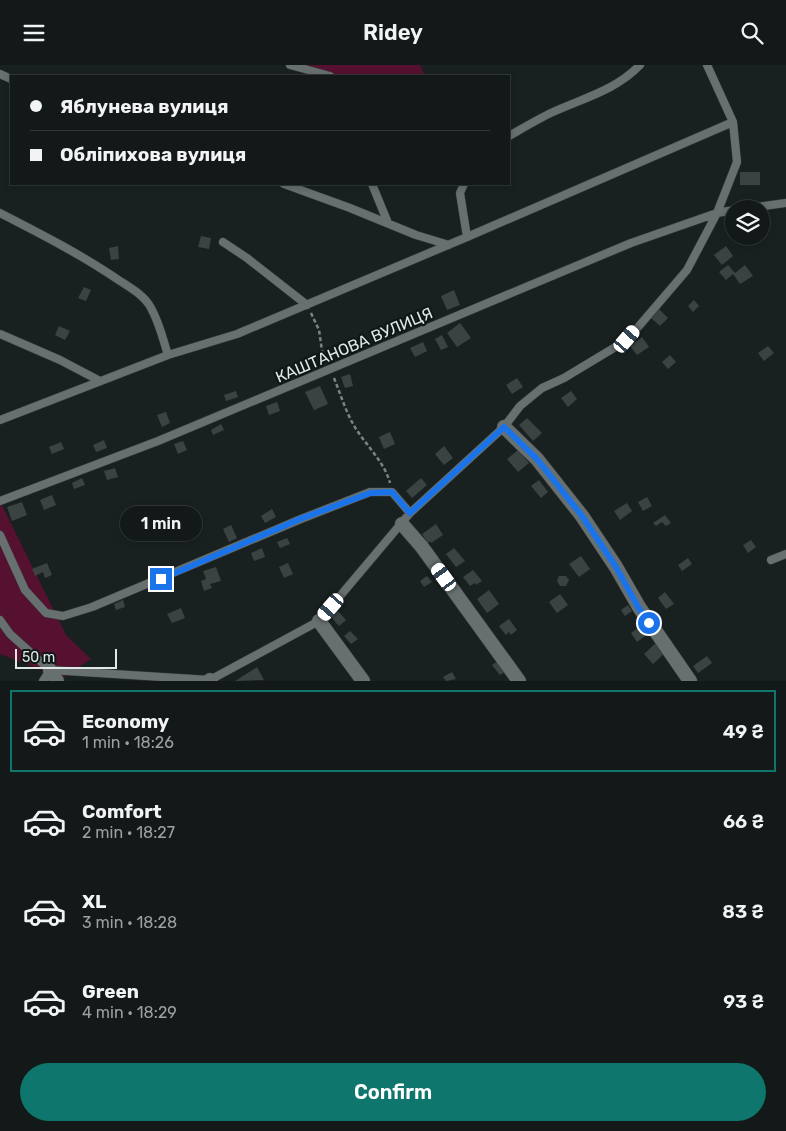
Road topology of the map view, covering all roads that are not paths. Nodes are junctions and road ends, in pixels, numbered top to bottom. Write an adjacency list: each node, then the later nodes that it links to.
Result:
1 (290, 65): 4 (lane)
2 (640, 65): 6 (lane)
3 (707, 65): 5 (lane)
4 (326, 75)
5 (733, 122): 14 (lane); 16 (lane)
6 (510, 135)
7 (287, 185): 15 (lane)
8 (372, 185): 15 (lane)
9 (464, 185): 16 (lane)
10 (786, 203): 11 (lane)
11 (770, 205)
12 (725, 212): 14 (lane, КАШТАНОВА ВУЛИЦЯ)
13 (0, 213): 21 (lane)
14 (717, 213): 24 (lane); 25 (lane, КАШТАНОВА ВУЛИЦЯ)
15 (388, 223): 18 (lane)
16 (467, 237): 18 (lane)
17 (223, 242): 19 (lane)
18 (449, 245): 19 (lane)
19 (307, 305): 21 (lane)
20 (0, 334): 22 (lane)
21 (168, 355): 22 (lane)
22 (100, 381): 23 (lane)
23 (0, 420)
24 (504, 427): 26 (lane); 36 (street)
25 (0, 501)
26 (406, 519): 27 (lane); 31 (lane); 35 (street)
27 (0, 535)
28 (786, 554): 29 (lane)
29 (771, 560)
30 (0, 620): 32 (lane)
31 (319, 621): 33 (lane); 34 (street)
32 (50, 677): 33 (lane)
33 (211, 680)
34 (364, 681)
35 (519, 681)
36 (690, 681)

